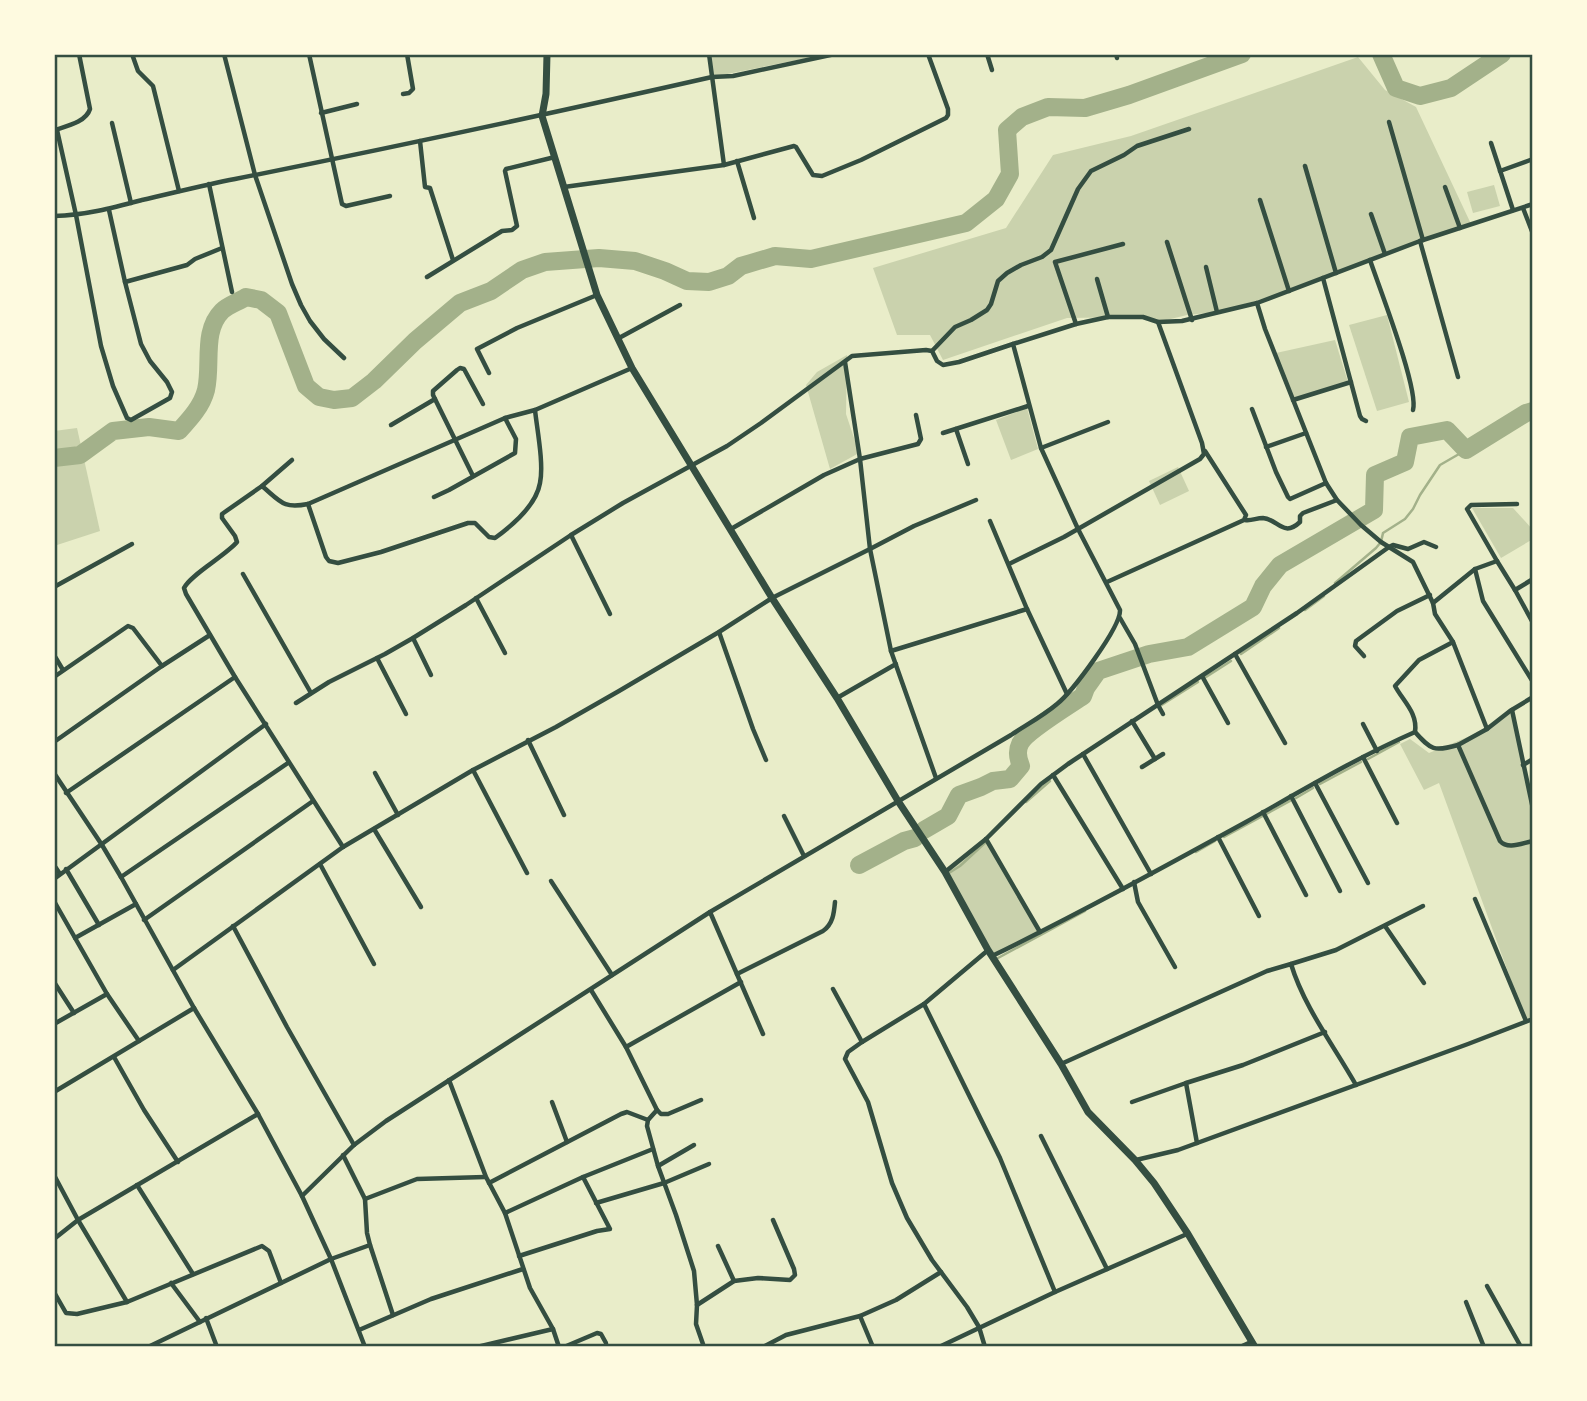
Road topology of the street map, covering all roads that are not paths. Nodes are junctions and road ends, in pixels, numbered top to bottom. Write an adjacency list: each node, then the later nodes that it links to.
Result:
1 (79, 54): 20 (street)
2 (132, 54): 34 (street)
3 (224, 54): 30 (street)
4 (309, 54): 15 (street)
5 (407, 54): 13 (street)
6 (547, 54): 16 (main road)
7 (709, 54): 12 (street)
8 (835, 54): 12 (street)
9 (928, 54): 26 (street)
10 (987, 54): 11 (street)
11 (992, 70)
12 (712, 77): 16 (street); 27 (street)
13 (403, 93)
14 (357, 104): 15 (street)
15 (321, 113): 25 (street)
16 (542, 116): 21 (street); 23 (main road)
17 (1390, 122): 48 (street)
18 (112, 123): 37 (street)
19 (1189, 129): 73 (street)
20 (56, 130): 43 (street)
21 (420, 141): 25 (street); 53 (street)
22 (1491, 144): 29 (street)
23 (555, 157): 32 (main road); 53 (street)
24 (1533, 159): 29 (street)
25 (332, 161): 30 (street); 35 (street)
26 (737, 162): 27 (street); 45 (street)
27 (724, 165): 32 (street)
28 (1305, 166): 56 (street)
29 (1500, 171): 41 (street)
30 (255, 175): 31 (street); 74 (street)
31 (209, 184): 34 (street); 51 (street)
32 (564, 187): 63 (main road)
33 (1445, 187): 46 (street)
34 (179, 191): 37 (street)
35 (390, 196)
36 (1260, 200): 61 (street)
37 (131, 203): 40 (street)
38 (1533, 204): 39 (street)
39 (1523, 208): 41 (street); 47 (street)
40 (109, 210): 43 (street); 60 (street)
41 (1513, 210): 46 (street)
42 (1371, 214): 52 (street)
43 (76, 215): 44 (street); 60 (street)
44 (54, 216)
45 (754, 218)
46 (1460, 228): 48 (street)
47 (1533, 234)
48 (1422, 240): 52 (street); 78 (street)
49 (1167, 242): 68 (street)
50 (1123, 244): 70 (street)
51 (222, 248): 60 (street); 62 (street)
52 (1385, 254): 54 (street)
53 (453, 260): 57 (street)
54 (1370, 260): 56 (street); 86 (street)
55 (1206, 267): 66 (street)
56 (1336, 272): 58 (street)
57 (427, 276)
58 (1323, 278): 61 (street); 79 (street)
59 (1097, 279): 67 (street)
60 (125, 282)
61 (1289, 291): 64 (street)
62 (232, 292)
63 (597, 295): 71 (main road); 77 (street)
64 (1257, 303): 66 (street); 81 (street)
65 (680, 306): 71 (street)
66 (1217, 312): 68 (street)
67 (1108, 317): 69 (street); 70 (street)
68 (1192, 320): 69 (street)
69 (1158, 322): 98 (street)
70 (1076, 324): 72 (street)
71 (617, 339): 76 (main road)
72 (1013, 344): 73 (street); 83 (street)
73 (932, 352): 75 (street)
74 (344, 358)
75 (845, 362): 99 (street); 102 (street)
76 (632, 368): 85 (street); 102 (main road)
77 (489, 373)
78 (1458, 377)
79 (1351, 382): 81 (street); 89 (street)
80 (435, 399): 82 (street); 91 (street); 95 (street)
81 (1293, 400): 94 (street)
82 (482, 404)
83 (1028, 406): 92 (street); 97 (street)
84 (1252, 409): 96 (street)
85 (535, 410): 88 (street); 109 (street)
86 (1413, 410)
87 (916, 415): 99 (street)
88 (505, 418): 95 (street); 103 (street)
89 (1366, 421)
90 (1108, 422): 97 (street)
91 (391, 425)
92 (956, 429): 93 (street); 101 (street)
93 (943, 433)
94 (1306, 433): 96 (street); 104 (street)
95 (456, 440): 103 (street); 109 (street)
96 (1266, 447): 104 (street)
97 (1041, 448): 113 (street)
98 (1205, 451): 111 (street); 113 (street)
99 (860, 459): 114 (street); 119 (street)
100 (292, 460): 105 (street)
101 (968, 464)
102 (692, 466): 114 (main road); 115 (street)
103 (472, 476): 106 (street)
104 (1326, 483): 108 (street)
105 (262, 486): 109 (street); 137 (street)
106 (434, 497)
107 (976, 500): 119 (street)
108 (1337, 500): 111 (street); 117 (street)
109 (308, 504)
110 (1517, 504): 120 (street)
111 (1245, 520): 125 (street)
112 (990, 521): 121 (street)
113 (1078, 528): 121 (street); 125 (street)
114 (731, 529): 130 (main road)
115 (571, 535): 129 (street); 133 (street)
116 (132, 544): 126 (street)
117 (1389, 547): 118 (street); 128 (street); 142 (street)
118 (1436, 547)
119 (870, 549): 130 (street); 140 (street)
120 (1497, 561): 122 (street); 127 (street)
121 (1009, 564): 132 (street)
122 (1475, 569): 131 (street); 153 (street)
123 (243, 574): 154 (street)
124 (1533, 579): 127 (street)
125 (1107, 582): 134 (street)
126 (54, 587)
127 (1515, 590): 135 (street)
128 (1430, 595): 131 (street); 144 (street)
129 (476, 598): 138 (street); 141 (street)
130 (772, 598): 136 (street); 157 (main road)
131 (1433, 603): 139 (street)
132 (1027, 609): 140 (street); 155 (street)
133 (610, 614)
134 (1120, 617): 155 (street); 159 (street)
135 (1533, 623)
136 (719, 632): 169 (street); 179 (street)
137 (210, 635): 147 (street); 152 (street)
138 (413, 638): 145 (street); 149 (street)
139 (1453, 642): 167 (street); 168 (street)
140 (891, 651): 146 (street)
141 (505, 653)
142 (1235, 654): 150 (street); 171 (street)
143 (54, 655): 148 (street)
144 (1364, 656)
145 (377, 658): 154 (street); 162 (street)
146 (896, 664): 157 (street); 187 (street)
147 (162, 666): 148 (street); 170 (street)
148 (63, 670): 151 (street)
149 (431, 675)
150 (1202, 676): 159 (street); 164 (street)
151 (54, 677)
152 (234, 677): 166 (street); 189 (street)
153 (1533, 681)
154 (311, 693): 158 (street)
155 (1067, 694): 187 (street)
156 (1533, 697): 160 (street)
157 (837, 698): 192 (main road)
158 (296, 703)
159 (1158, 705): 161 (street); 163 (street)
160 (1512, 710): 167 (street); 181 (street)
161 (1163, 713)
162 (406, 714)
163 (1134, 723): 175 (street); 177 (street)
164 (1228, 723)
165 (1363, 723): 173 (street)
166 (266, 724): 180 (street); 203 (street)
167 (1487, 729): 172 (street)
168 (1415, 732): 172 (street); 173 (street)
169 (528, 740): 183 (street); 196 (street)
170 (54, 742)
171 (1285, 743)
172 (1458, 745): 202 (street)
173 (1377, 751): 176 (street)
174 (1163, 754): 177 (street)
175 (1084, 755): 186 (street); 212 (street)
176 (1363, 757): 188 (street); 198 (street)
177 (1155, 759): 182 (street)
178 (1533, 759): 181 (street)
179 (766, 760)
180 (288, 763): 191 (street); 213 (street)
181 (1523, 765): 193 (street)
182 (1142, 767)
183 (473, 770): 195 (street); 210 (street)
184 (54, 773): 189 (street)
185 (374, 773): 195 (street)
186 (1053, 775): 201 (street); 218 (street)
187 (936, 778): 192 (street)
188 (1315, 783): 190 (street); 217 (street)
189 (66, 793): 203 (street)
190 (1291, 796): 194 (street); 219 (street)
191 (313, 801): 204 (street); 229 (street)
192 (898, 801): 205 (street); 209 (main road)
193 (1533, 809)
194 (1263, 812): 200 (street); 220 (street)
195 (398, 815): 199 (street)
196 (564, 815)
197 (784, 816): 205 (street)
198 (1397, 823)
199 (374, 829): 204 (street); 226 (street)
200 (1218, 837): 212 (street); 228 (street)
201 (986, 839): 209 (street); 233 (street)
202 (1533, 841)
203 (102, 845): 208 (street); 213 (street)
204 (343, 847): 206 (street)
205 (804, 856): 227 (street)
206 (320, 864): 231 (street); 236 (street)
207 (54, 865): 211 (street)
208 (66, 869): 211 (street); 230 (street)
209 (945, 872): 235 (main road)
210 (527, 873)
211 (60, 874): 214 (street)
212 (1151, 874): 216 (street)
213 (121, 877): 224 (street)
214 (54, 879)
215 (551, 881): 241 (street)
216 (1134, 882): 218 (street); 238 (street)
217 (1368, 883)
218 (1123, 889): 233 (street)
219 (1340, 891)
220 (1306, 895)
221 (1475, 899): 252 (street)
222 (54, 901): 234 (street)
223 (835, 902): 240 (street)
224 (136, 904): 229 (street); 230 (street)
225 (1423, 906): 232 (street)
226 (421, 907)
227 (710, 912): 240 (street); 241 (street)
228 (1259, 916)
229 (144, 919): 239 (street)
230 (99, 925): 234 (street)
231 (233, 926): 239 (street); 274 (street)
232 (1385, 926): 237 (street); 244 (street)
233 (1040, 932): 235 (street)
234 (75, 938): 247 (street)
235 (990, 953): 248 (street); 260 (main road)
236 (374, 964)
237 (1291, 964): 254 (street); 260 (street)
238 (1175, 967)
239 (173, 970): 249 (street)
240 (737, 974): 243 (street)
241 (612, 975): 246 (street)
242 (54, 982): 250 (street)
243 (740, 982): 255 (street); 258 (street)
244 (1424, 983)
245 (833, 989): 257 (street)
246 (591, 990): 258 (street); 261 (street)
247 (107, 995): 250 (street); 256 (street)
248 (924, 1004): 257 (street); 309 (street)
249 (194, 1008): 256 (street); 269 (street)
250 (74, 1013): 253 (street)
251 (1533, 1018): 252 (street)
252 (1526, 1021): 263 (street)
253 (54, 1024)
254 (1325, 1032): 262 (street); 263 (street)
255 (763, 1034)
256 (138, 1041): 259 (street)
257 (862, 1042): 302 (street)
258 (626, 1047): 268 (street)
259 (114, 1057): 264 (street); 279 (street)
260 (1061, 1064): 278 (main road)
261 (449, 1080): 274 (street); 283 (street)
262 (1186, 1083): 267 (street); 273 (street)
263 (1356, 1085): 273 (street)
264 (54, 1092)
265 (701, 1100): 268 (street)
266 (552, 1102): 272 (street)
267 (1132, 1102)
268 (657, 1110): 270 (street)
269 (258, 1114): 279 (street); 288 (street)
270 (648, 1120): 272 (street); 276 (street)
271 (1041, 1136): 301 (street)
272 (567, 1142): 285 (street)
273 (1197, 1143): 278 (street)
274 (354, 1145): 277 (street)
275 (694, 1145): 281 (street)
276 (653, 1149): 281 (street); 284 (street)
277 (343, 1155): 288 (street); 289 (street)
278 (1135, 1160): 294 (main road)
279 (178, 1161): 287 (street)
280 (709, 1164): 286 (street)
281 (658, 1166): 286 (street)
282 (54, 1175): 292 (street)
283 (486, 1177): 285 (street); 289 (street)
284 (583, 1177): 290 (street); 291 (street)
285 (489, 1183): 291 (street)
286 (664, 1183): 290 (street); 312 (street)
287 (137, 1185): 292 (street); 303 (street)
288 (302, 1196): 299 (street)
289 (365, 1199): 296 (street)
290 (596, 1203): 298 (street)
291 (505, 1213): 298 (street)
292 (78, 1220): 295 (street); 311 (street)
293 (773, 1220): 304 (street)
294 (1188, 1234): 301 (street); 321 (main road)
295 (54, 1239)
296 (370, 1245): 299 (street); 313 (street)
297 (718, 1246): 304 (street)
298 (519, 1256): 300 (street)
299 (331, 1259): 306 (street); 319 (street)
300 (523, 1269): 313 (street); 318 (street)
301 (1107, 1269): 309 (street)
302 (941, 1272): 314 (street); 317 (street)
303 (193, 1274): 305 (street); 306 (street)
304 (734, 1281): 312 (street)
305 (172, 1283): 311 (street); 316 (street)
306 (281, 1283): 315 (street)
307 (1487, 1286): 335 (street)
308 (54, 1292): 311 (street)
309 (1055, 1292): 317 (street)
310 (1466, 1302): 334 (street)
311 (127, 1303)
312 (697, 1306): 328 (street)
313 (393, 1315): 319 (street)
314 (860, 1317): 329 (street); 330 (street)
315 (206, 1318): 316 (street); 323 (street)
316 (200, 1322): 322 (street)
317 (979, 1327): 331 (street); 332 (street)
318 (553, 1329): 325 (street); 326 (street)
319 (359, 1330): 324 (street)
320 (606, 1343): 327 (street)
321 (1254, 1344): 333 (street)
322 (148, 1347)
323 (217, 1347)
324 (365, 1347)
325 (477, 1347)
326 (559, 1347)
327 (564, 1347)
328 (704, 1347)
329 (763, 1347)
330 (873, 1347)
331 (939, 1347)
332 (985, 1347)
333 (1240, 1347)
334 (1484, 1347)
335 (1521, 1347)

